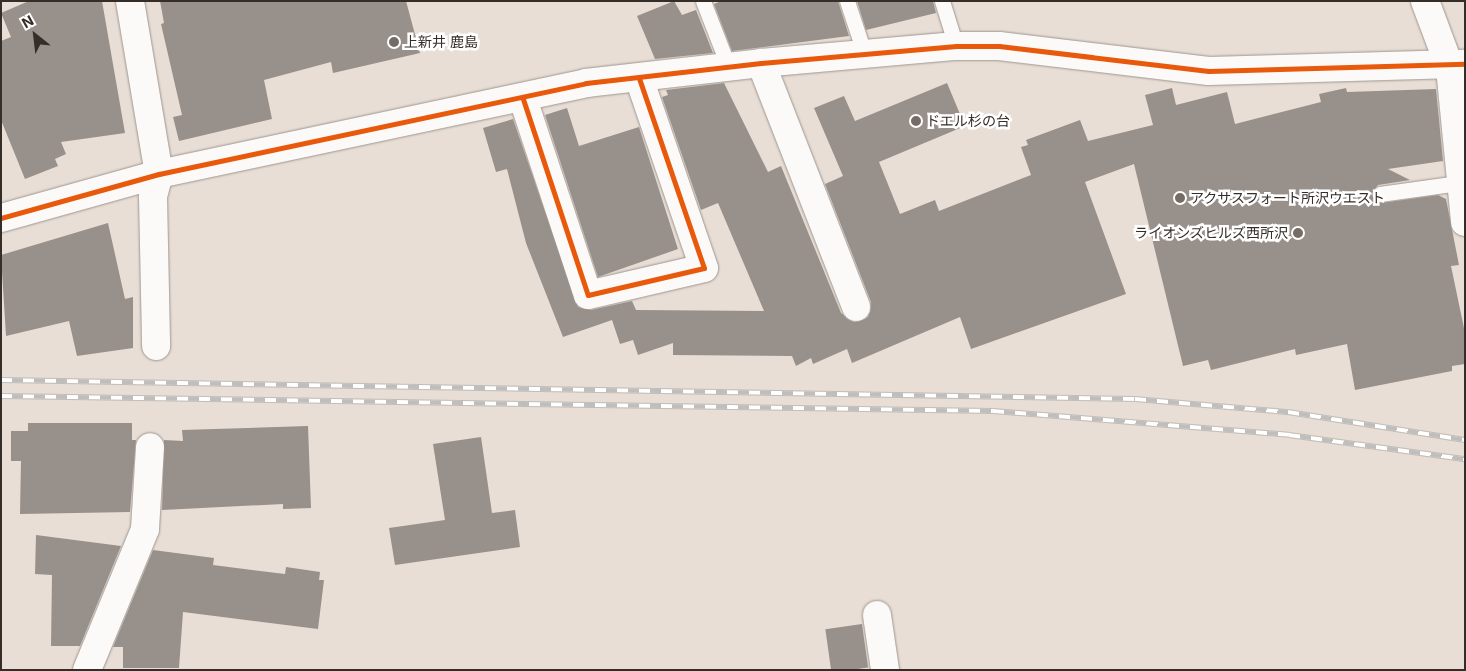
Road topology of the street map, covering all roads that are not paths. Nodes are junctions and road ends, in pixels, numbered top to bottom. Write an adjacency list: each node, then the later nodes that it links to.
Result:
1 (130, 1): 13 (street)
2 (703, 1): 10 (lane)
3 (847, 1): 7 (lane)
4 (942, 1): 6 (lane)
5 (1425, 1): 9 (street)
6 (956, 46): 7 (street); 9 (street)
7 (865, 55): 8 (street)
8 (760, 63): 10 (street); 18 (street)
9 (1457, 66): 14 (street)
10 (729, 68): 11 (street)
11 (639, 78): 12 (street); 12 (street)
12 (523, 99): 13 (street)
13 (159, 174): 16 (street); 19 (street)
14 (1458, 182): 15 (lane); 17 (street)
15 (1380, 194)
16 (1, 218)
17 (1465, 222)
18 (856, 307)
19 (156, 346)
20 (150, 447): 22 (street)
21 (877, 615): 23 (street)
22 (87, 670)
23 (885, 670)

